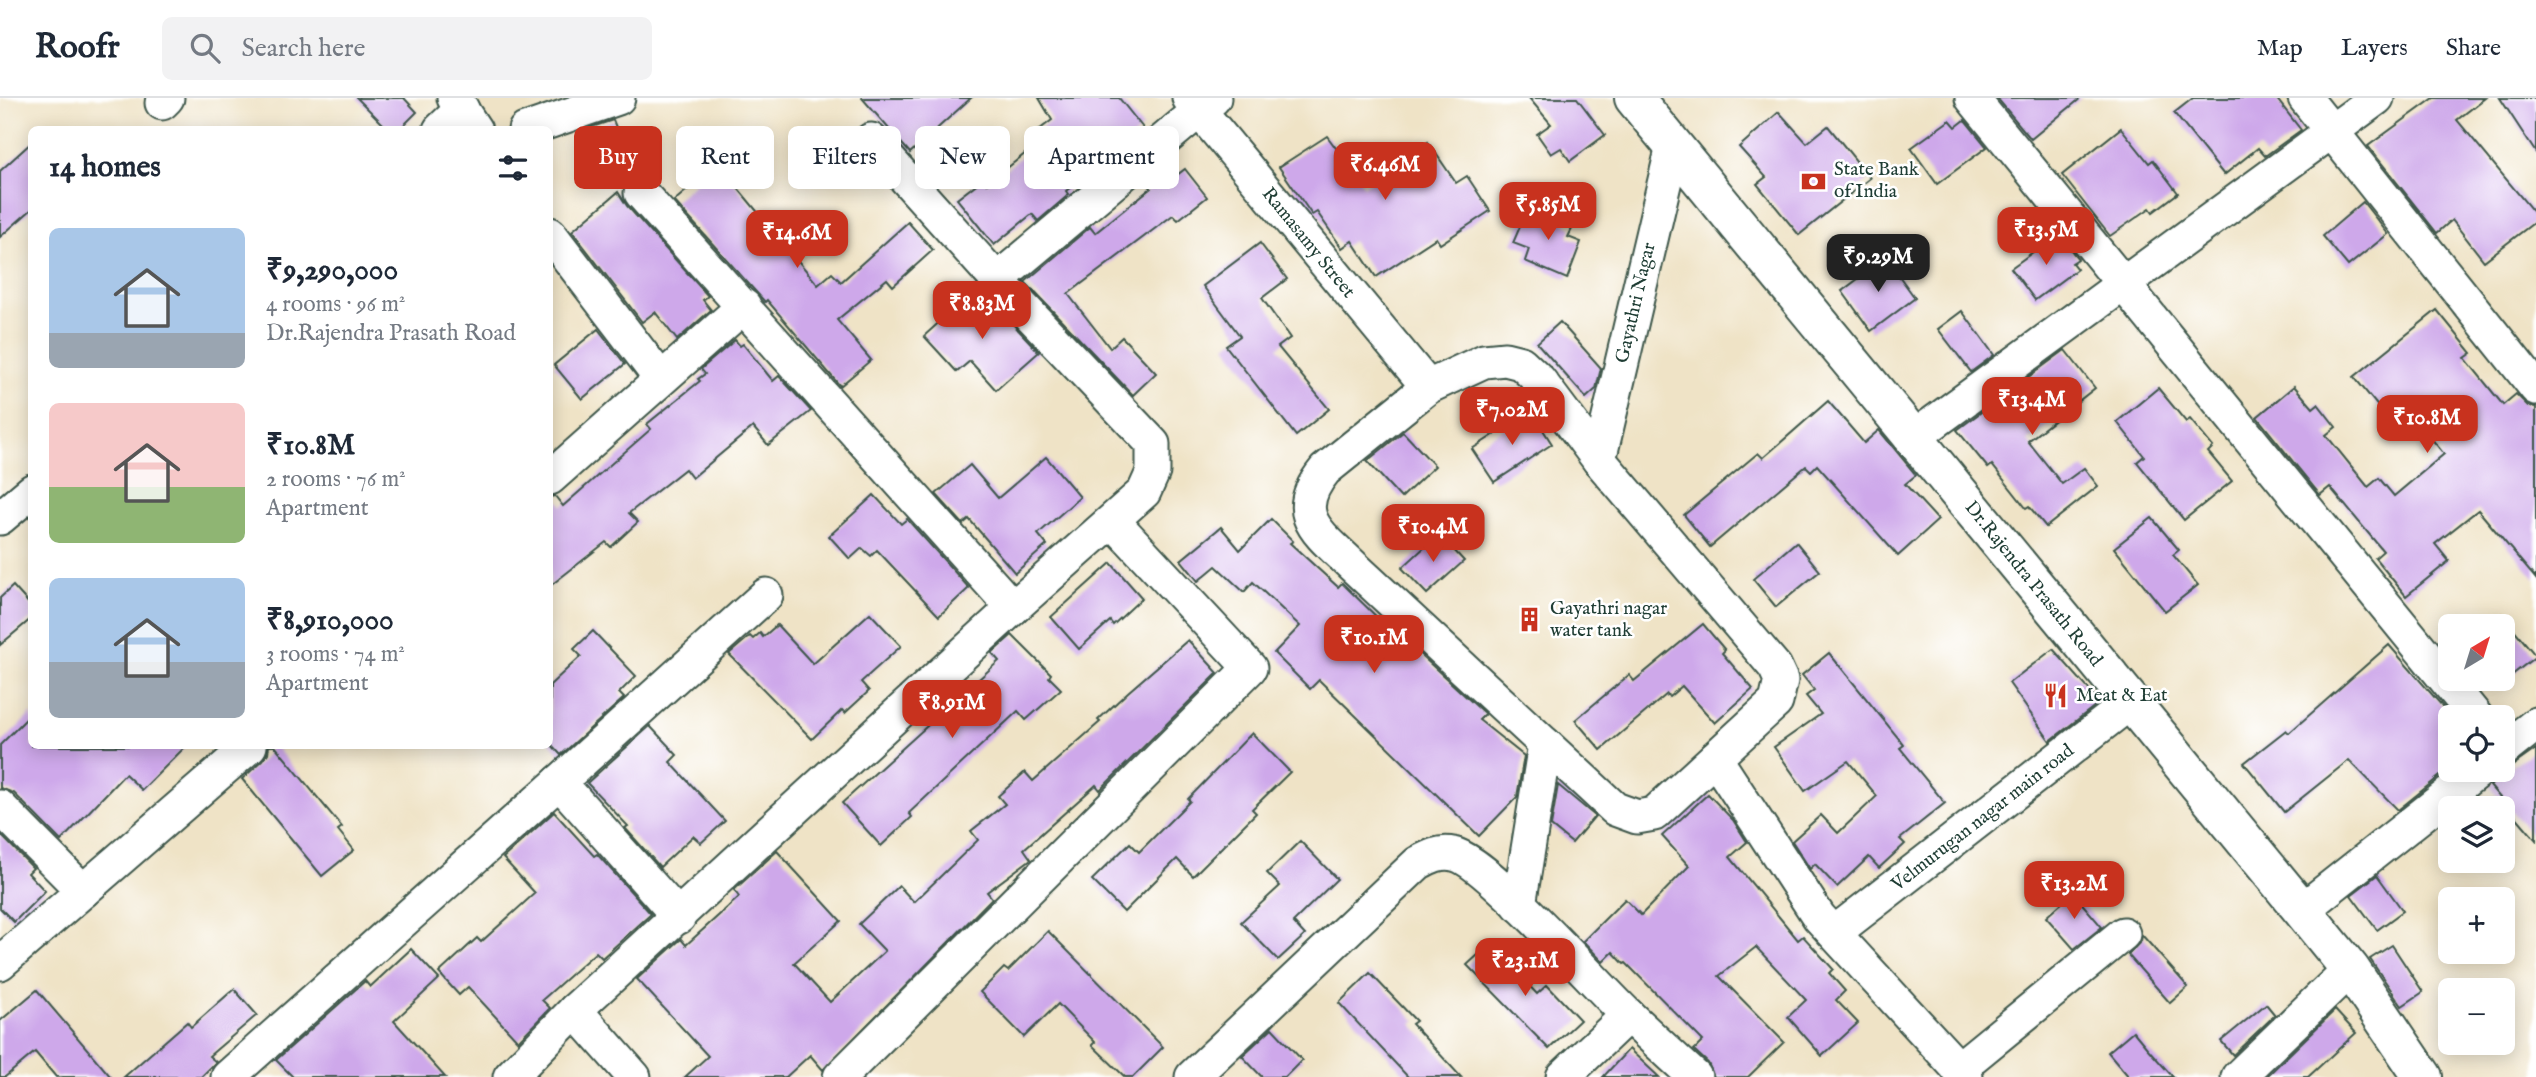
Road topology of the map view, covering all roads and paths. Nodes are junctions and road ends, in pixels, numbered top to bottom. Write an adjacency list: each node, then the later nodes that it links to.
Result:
1 (618, 98): 7 (street)
2 (1633, 98): 9 (street, Dr.Rajendra Prasath Road)
3 (1972, 98): 14 (street)
4 (2305, 98): 8 (street)
5 (2376, 98): 8 (street)
6 (1201, 102): 13 (street); 17 (street, Ramasamy Street)
7 (537, 126)
8 (2332, 132): 14 (street); 18 (street)
9 (1673, 146): 19 (street, Dr.Rajendra Prasath Road); 20 (street, Gayathri Nagar)
10 (901, 173): 13 (street)
11 (641, 193): 15 (street)
12 (553, 238): 16 (street)
13 (997, 280): 24 (street)
14 (2125, 284): 19 (street); 28 (street)
15 (744, 306): 16 (street); 26 (street)
16 (660, 378): 21 (street)
17 (1428, 387): 20 (street); 31 (street)
18 (2536, 388)
19 (1913, 438): 27 (street, Dr.Rajendra Prasath Road)
20 (1599, 460): 33 (street)
21 (553, 475)
22 (28, 494): 23 (street)
23 (0, 518)
24 (1113, 521): 26 (street); 51 (street)
25 (766, 595): 34 (street)
26 (1013, 608): 40 (street)
27 (2131, 702): 39 (street, Dr.Rajendra Prasath Road); 41 (street, Velmurugan nagar main road)
28 (2466, 705)
29 (2536, 723): 30 (street)
30 (2515, 740)
31 (1545, 744): 33 (street); 38 (street)
32 (247, 749): 37 (street)
33 (1715, 758): 41 (street)
34 (559, 782): 40 (street); 48 (street)
35 (2464, 782): 39 (street)
36 (0, 807): 37 (street)
37 (83, 891): 43 (street)
38 (1519, 905): 46 (street); 52 (street)
39 (2302, 910): 44 (street, Dr.Rajendra Prasath Road)
40 (678, 917): 45 (street)
41 (1834, 933): 47 (street)
42 (2123, 934): 47 (street)
43 (0, 963)
44 (2350, 969): 55 (street); 56 (street, Dr.Rajendra Prasath Road)
45 (575, 1010): 49 (street); 50 (street)
46 (1628, 1015): 53 (street); 54 (street)
47 (1962, 1073)
48 (228, 1077)
49 (510, 1077)
50 (634, 1077)
51 (839, 1077)
52 (1192, 1077)
53 (1563, 1077)
54 (1695, 1077)
55 (2238, 1077)
56 (2423, 1077)

